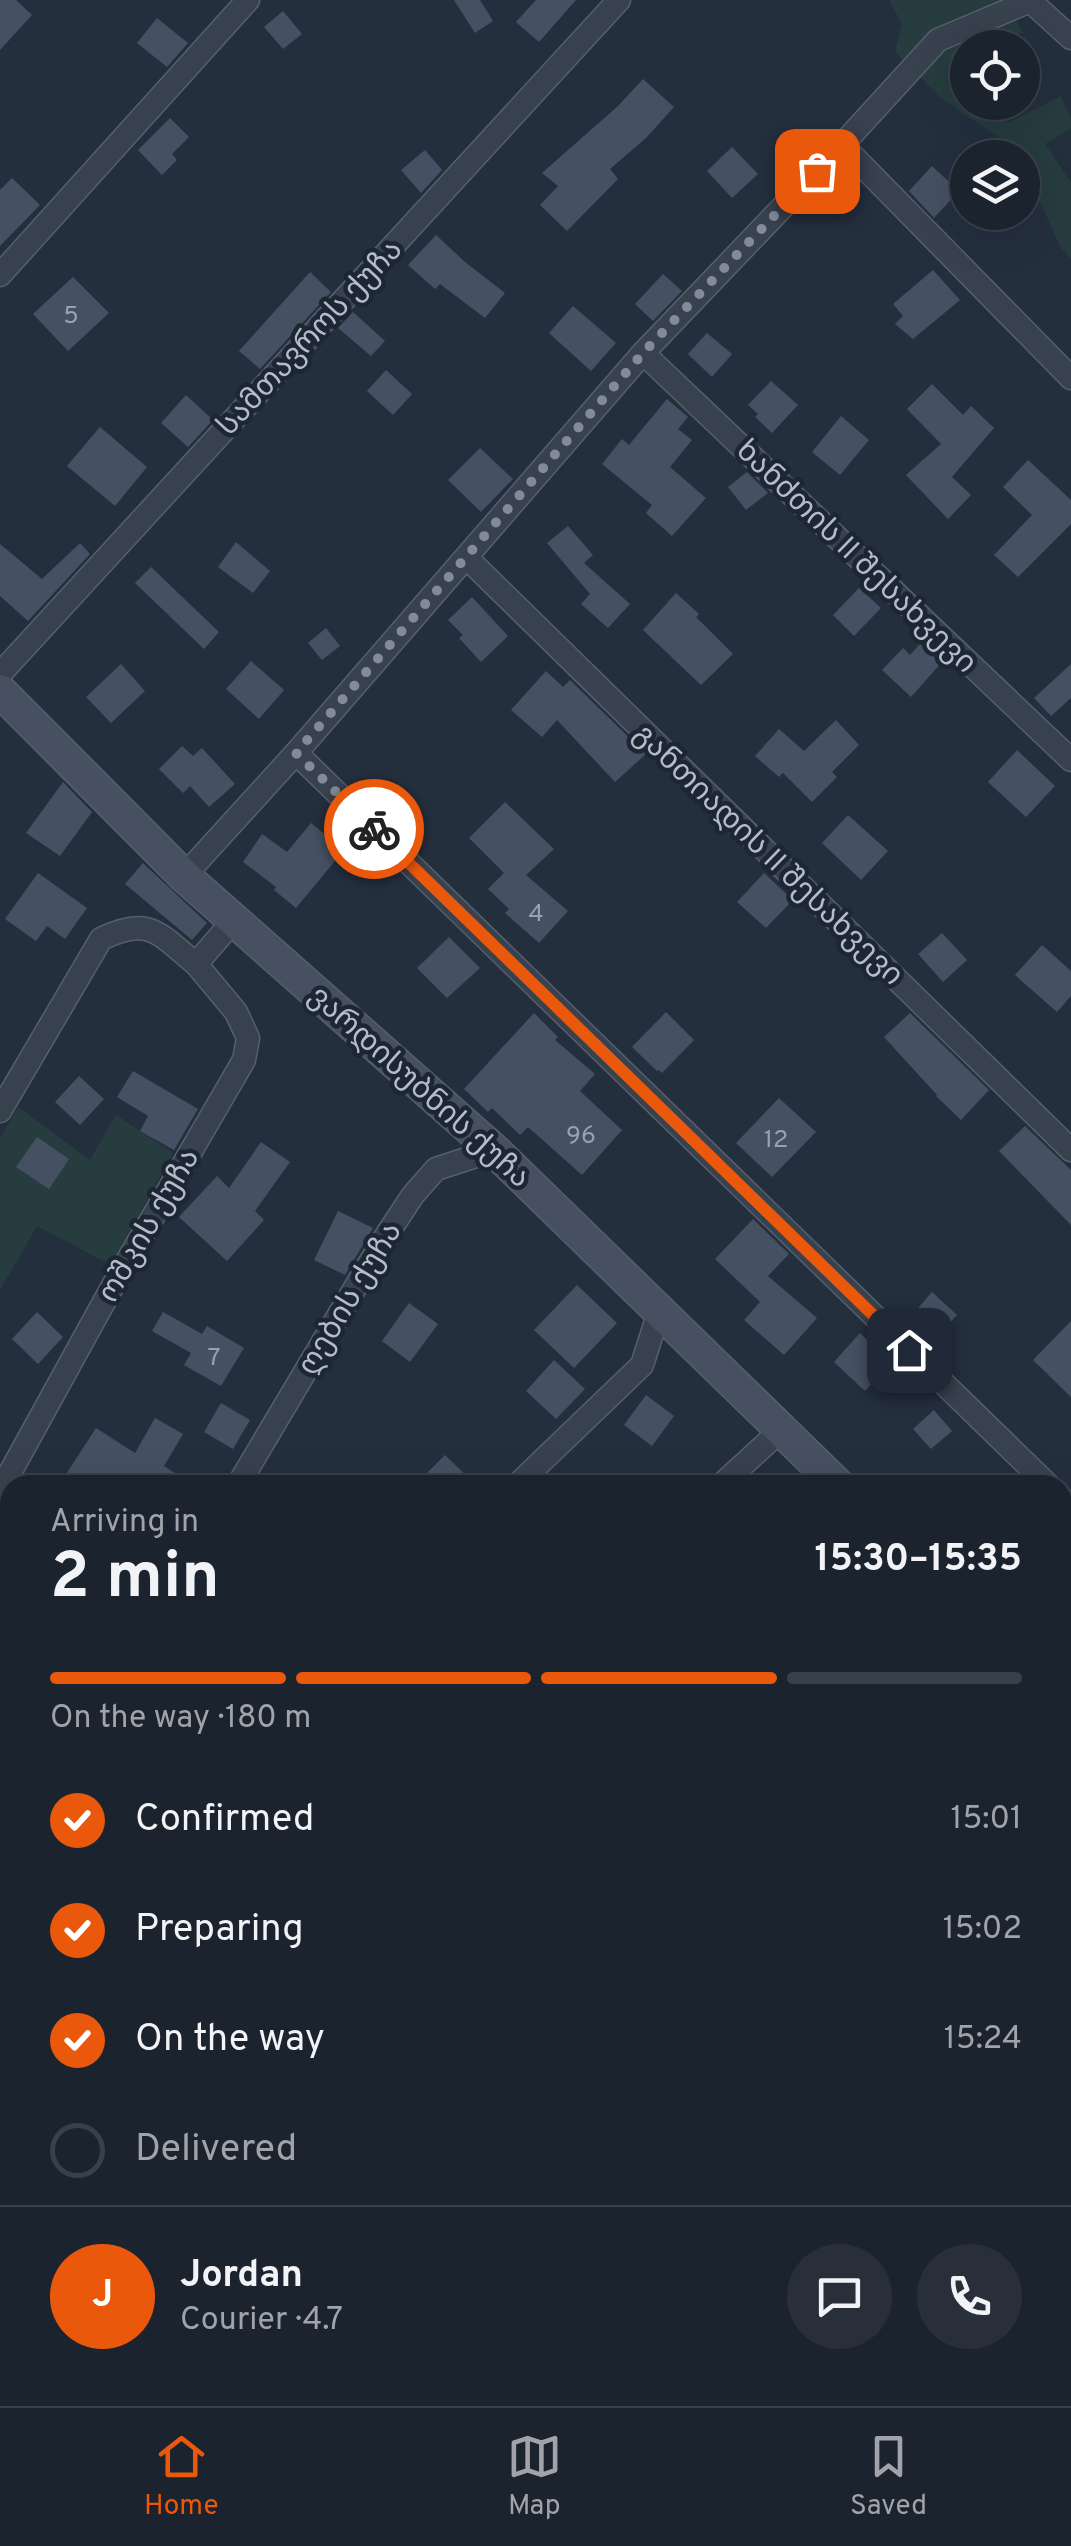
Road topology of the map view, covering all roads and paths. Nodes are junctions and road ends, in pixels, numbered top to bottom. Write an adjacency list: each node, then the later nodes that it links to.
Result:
1 (248, 0): 6 (street)
2 (618, 0): 10 (street, სამთავროს ქუჩა)
3 (1029, 1): 4 (street); 5 (street)
4 (1071, 38)
5 (842, 145): 7 (street); 8 (street)
6 (0, 275)
7 (643, 353): 9 (street); 13 (street, ხანძთის II შესახვევი)
8 (1071, 378)
9 (467, 558): 12 (street); 19 (street, განთიადის II შესახვევი)
10 (0, 674)
11 (0, 690): 14 (street, ვარდისუბნის ქუჩა)
12 (296, 753): 14 (street); 27 (street)
13 (1071, 760)
14 (184, 876): 15 (street, ვარდისუბნის ქუჩა)
15 (234, 920): 16 (street); 18 (street, ვარდისუბნის ქუჩა)
16 (196, 964): 17 (street, ოშკის ქუჩა); 22 (street, ოშკის ქუჩა)
17 (0, 1111)
18 (494, 1150): 20 (street, ვარდისუბნის ქუჩა); 23 (street, ღების ქუჩა)
19 (1071, 1150)
20 (658, 1312): 21 (street, ვარდისუბნის ქუჩა); 24 (street)
21 (780, 1431): 25 (street); 26 (street, ვარდისუბნის ქუჩა)
22 (9, 1475)
23 (244, 1475)
24 (527, 1475)
25 (732, 1475)
26 (827, 1475)
27 (1038, 1475)

